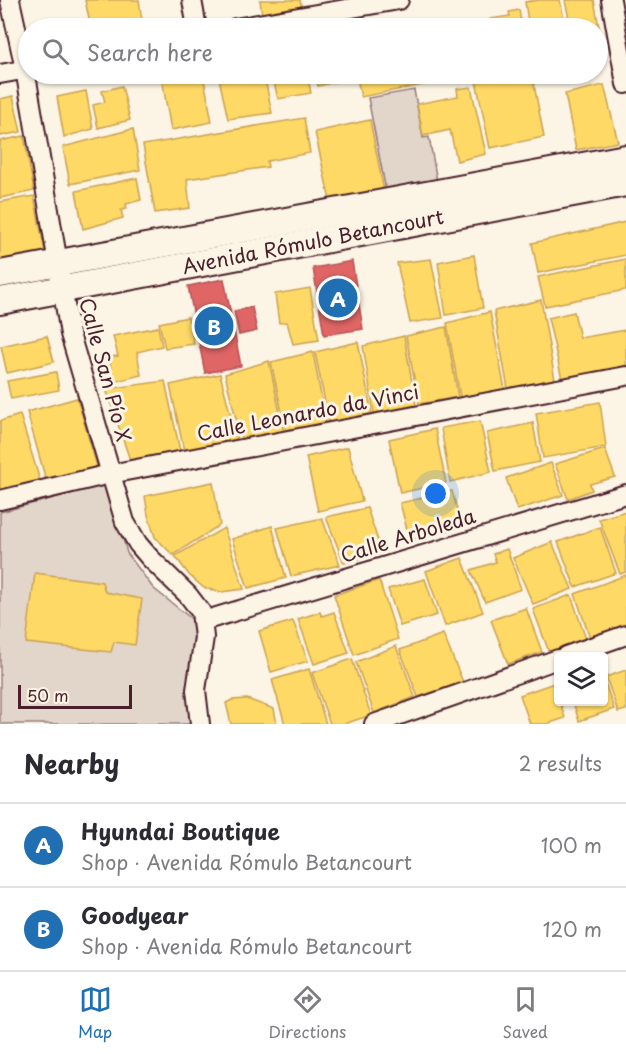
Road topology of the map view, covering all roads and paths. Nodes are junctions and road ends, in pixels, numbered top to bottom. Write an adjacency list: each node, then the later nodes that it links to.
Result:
1 (10, 0): 7 (street, Calle San Pío X)
2 (192, 0): 5 (street)
3 (399, 0): 6 (street)
4 (611, 0): 11 (street)
5 (195, 18)
6 (294, 18)
7 (18, 32)
8 (18, 71): 9 (street)
9 (0, 74)
10 (29, 84): 14 (street, Calle San Pío X)
11 (626, 84)
12 (626, 158): 14 (main road, Avenida Rómulo Betancourt)
13 (626, 183): 16 (main road, Avenida Rómulo Betancourt)
14 (56, 263): 15 (main road, Avenida Rómulo Betancourt); 16 (street, Calle San Pío X)
15 (0, 274)
16 (61, 290): 17 (main road, Avenida Rómulo Betancourt); 19 (street, Calle San Pío X)
17 (0, 301)
18 (626, 376): 19 (street, Calle Leonardo da Vinci)
19 (110, 474): 21 (street, Calle Leonardo da Vinci); 22 (street, Calle San Pío X)
20 (626, 494): 22 (street, Calle Arboleda)
21 (0, 500)
22 (203, 621): 26 (street)
23 (626, 635): 24 (street)
24 (580, 652)
25 (554, 660): 27 (street)
26 (200, 724)
27 (374, 724)

